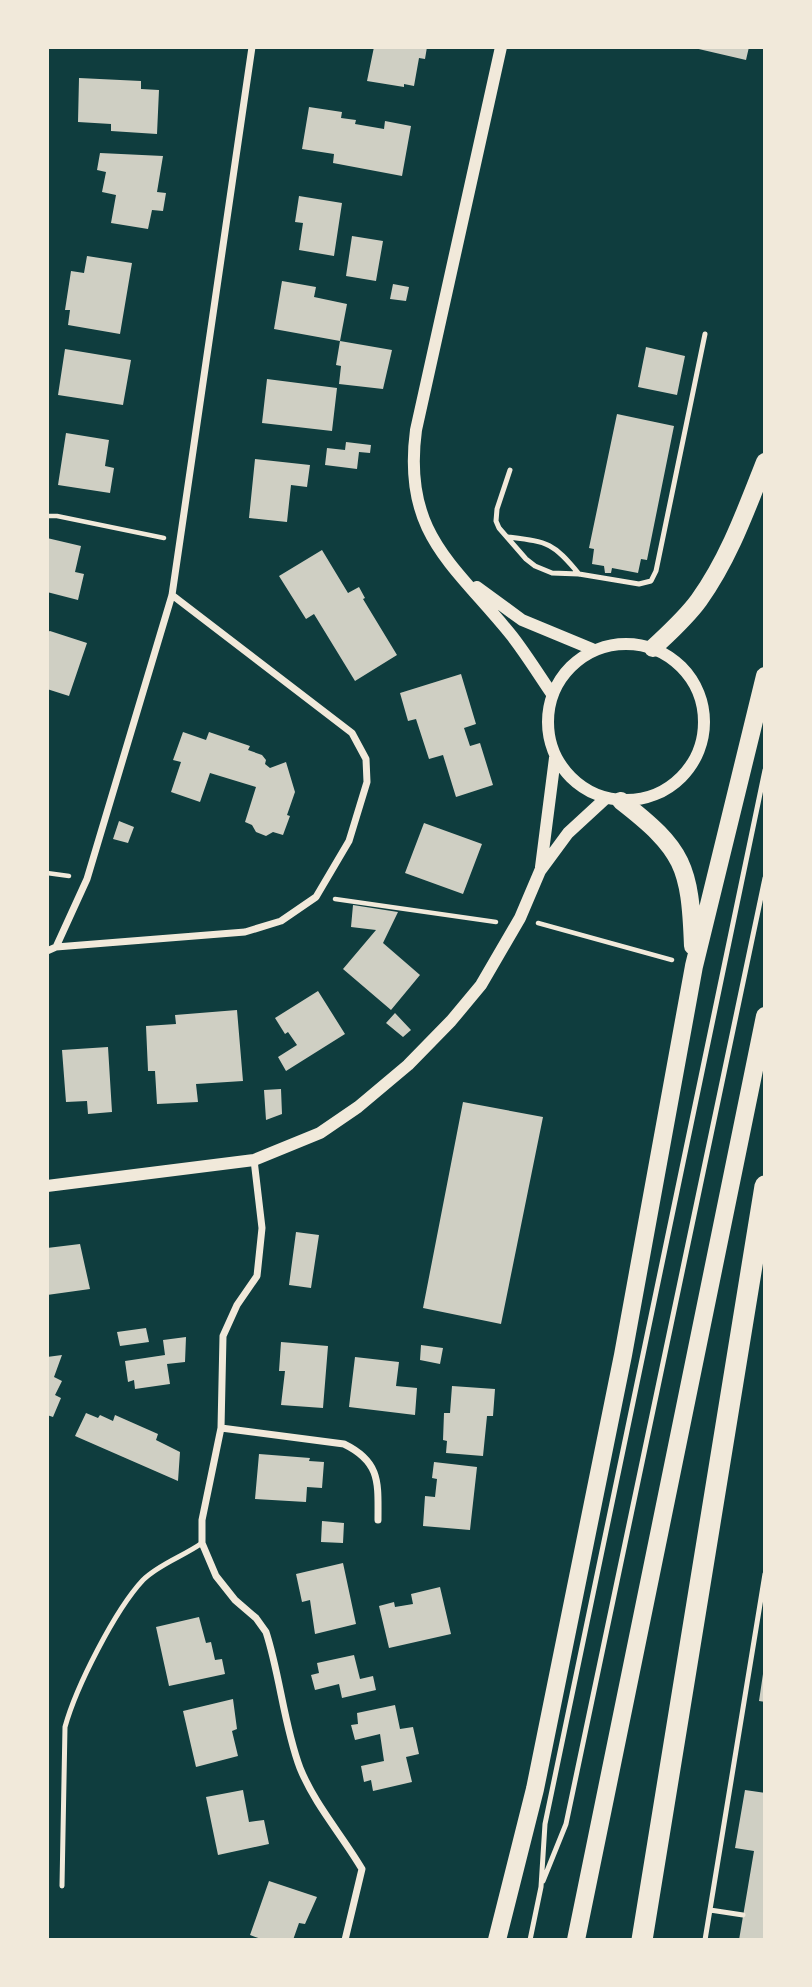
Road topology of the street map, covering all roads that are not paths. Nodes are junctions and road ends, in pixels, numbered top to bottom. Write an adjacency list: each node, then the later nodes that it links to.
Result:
1 (252, 47): 9 (street)
2 (500, 47): 8 (street)
3 (705, 334): 7 (lane)
4 (765, 462): 10 (main road)
5 (509, 470): 6 (lane)
6 (508, 537): 7 (lane); 7 (lane)
7 (579, 574)
8 (459, 575): 11 (street); 13 (street)
9 (172, 595): 19 (street); 19 (street)
10 (653, 648): 11 (street); 16 (street)
11 (592, 649): 13 (street)
12 (765, 676): 21 (main road)
13 (552, 694): 14 (street)
14 (555, 758): 16 (street); 17 (street)
15 (765, 770): 31 (lane)
16 (613, 799): 17 (street); 21 (main road)
17 (540, 871): 23 (street)
18 (765, 878): 31 (lane)
19 (56, 947): 20 (street)
20 (47, 951)
21 (694, 966): 35 (main road)
22 (765, 1016): 37 (main road)
23 (254, 1160): 24 (street); 26 (street)
24 (47, 1186)
25 (765, 1186): 38 (highway)
26 (221, 1428): 27 (street); 28 (street)
27 (378, 1520)
28 (202, 1543): 30 (lane); 34 (street)
29 (765, 1574): 32 (lane)
30 (62, 1886)
31 (541, 1887): 36 (lane)
32 (710, 1910): 33 (lane); 39 (lane)
33 (743, 1915)
34 (345, 1940)
35 (497, 1940)
36 (530, 1940)
37 (576, 1940)
38 (642, 1940)
39 (705, 1940)

